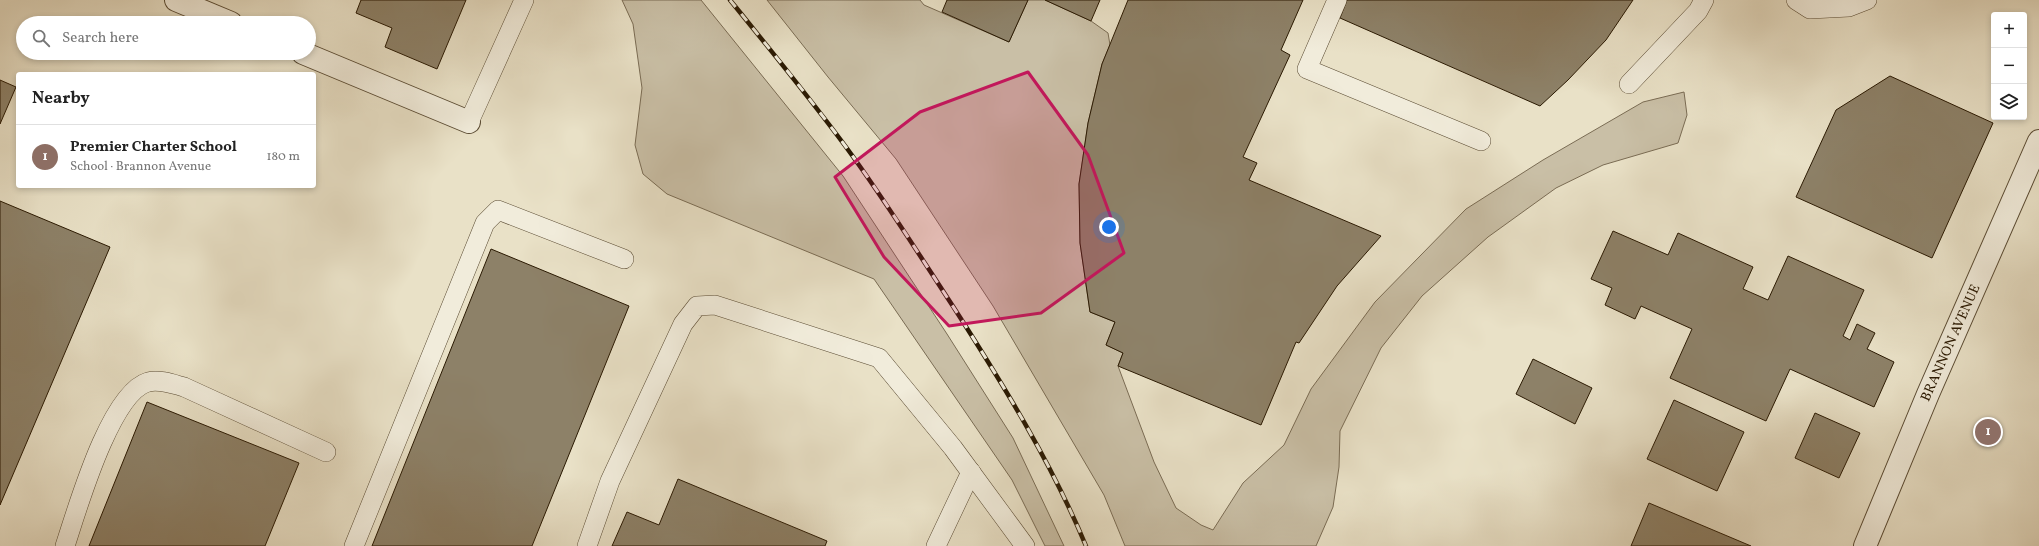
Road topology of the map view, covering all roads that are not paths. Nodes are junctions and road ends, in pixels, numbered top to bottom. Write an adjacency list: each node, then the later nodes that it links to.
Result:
1 (176, 0): 7 (street)
2 (524, 0): 10 (lane)
3 (1337, 0): 11 (lane)
4 (1704, 0): 9 (lane)
5 (1796, 0): 6 (lane)
6 (1868, 0)
7 (214, 16)
8 (316, 58): 10 (street)
9 (1629, 84)
10 (469, 122)
11 (1481, 141)
12 (2039, 141): 21 (street, BRANNON AVENUE)
13 (624, 259): 17 (lane)
14 (326, 452): 16 (lane)
15 (971, 472): 18 (lane); 19 (lane); 20 (lane)
16 (65, 546)
17 (354, 546)
18 (587, 546)
19 (936, 546)
20 (1025, 546)
21 (1866, 546)

